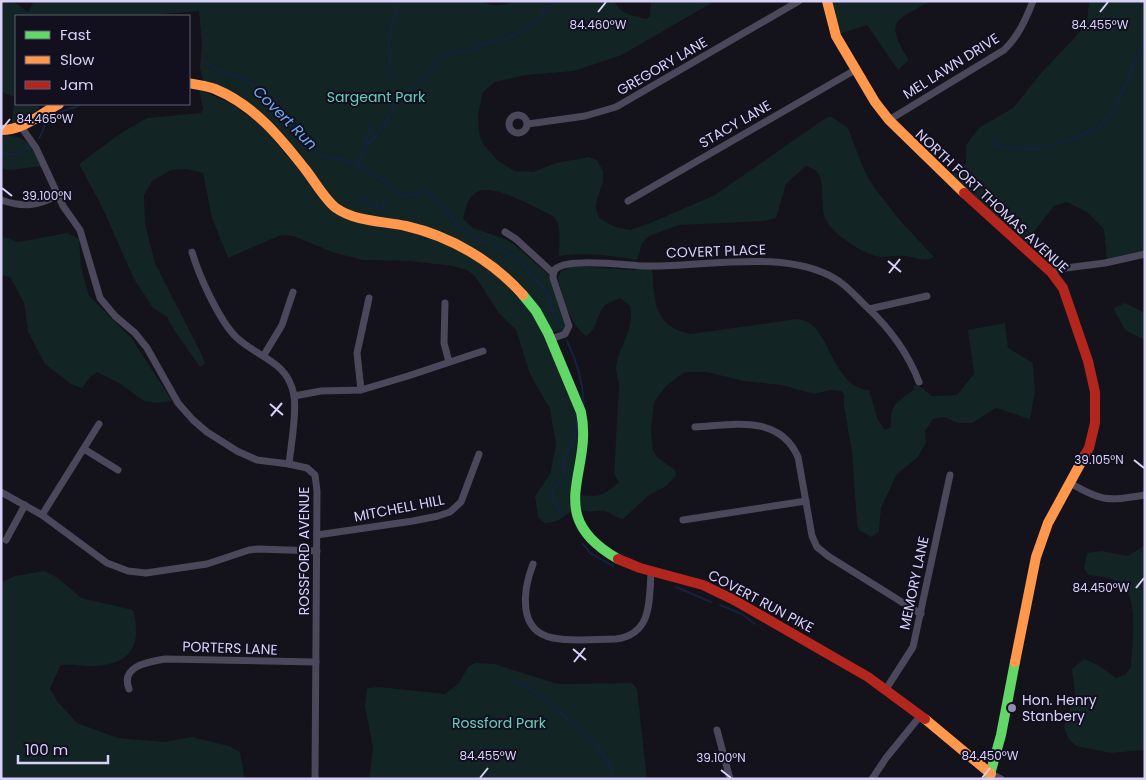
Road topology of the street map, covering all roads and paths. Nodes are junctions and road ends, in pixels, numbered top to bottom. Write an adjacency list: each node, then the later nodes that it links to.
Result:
1 (799, 1): 8 (street, GREGORY LANE)
2 (827, 1): 4 (street, NORTH FORT THOMAS AVENUE)
3 (1033, 1): 7 (street, MEL LAWN DRIVE)
4 (856, 70): 7 (street, NORTH FORT THOMAS AVENUE); 13 (street, STACY LANE)
5 (190, 83): 24 (street, COVERT RUN PIKE)
6 (57, 105): 9 (street)
7 (889, 120): 17 (street, NORTH FORT THOMAS AVENUE)
8 (528, 124)
9 (22, 128): 10 (street); 11 (street, ROSSFORD AVENUE)
10 (1, 130)
11 (58, 196): 12 (street); 35 (street, ROSSFORD AVENUE)
12 (1, 200)
13 (628, 201)
14 (506, 232): 18 (street)
15 (192, 252): 26 (street)
16 (1145, 254): 17 (street)
17 (1051, 272): 38 (street, NORTH FORT THOMAS AVENUE)
18 (553, 273): 23 (street, COVERT PLACE); 24 (street)
19 (292, 292): 26 (street)
20 (926, 296): 23 (street)
21 (369, 298): 29 (street)
22 (445, 303): 27 (street)
23 (869, 309): 28 (street, COVERT PLACE)
24 (551, 339): 49 (street, COVERT RUN PIKE)
25 (483, 351): 27 (street)
26 (264, 355): 30 (street)
27 (449, 362): 29 (street)
28 (919, 382)
29 (361, 390): 30 (street)
30 (294, 396): 35 (street)
31 (99, 424): 33 (street)
32 (695, 427): 41 (street)
33 (84, 449): 36 (street); 43 (street)
34 (479, 454): 45 (street, MITCHELL HILL)
35 (289, 464): 45 (street, ROSSFORD AVENUE)
36 (118, 470)
37 (950, 474): 50 (street, MEMORY LANE)
38 (1070, 482): 40 (street); 56 (street, NORTH FORT THOMAS AVENUE)
39 (1, 492): 42 (street)
40 (1145, 495)
41 (806, 501): 44 (street); 50 (street)
42 (25, 505): 43 (street); 46 (street)
43 (42, 515): 47 (street)
44 (683, 520)
45 (317, 535): 47 (street, ROSSFORD AVENUE)
46 (6, 540)
47 (317, 551): 51 (street, ROSSFORD AVENUE)
48 (533, 564): 49 (street)
49 (651, 573): 53 (street, COVERT RUN PIKE)
50 (921, 614): 53 (street, MEMORY LANE)
51 (316, 662): 52 (street, PORTERS LANE); 57 (street, ROSSFORD AVENUE)
52 (129, 689)
53 (886, 689): 54 (street, COVERT RUN PIKE)
54 (921, 715): 56 (street, COVERT RUN PIKE); 59 (street)
55 (717, 730): 58 (street)
56 (990, 776): 60 (street)
57 (315, 779)
58 (730, 779)
59 (872, 779)
60 (1001, 779)

